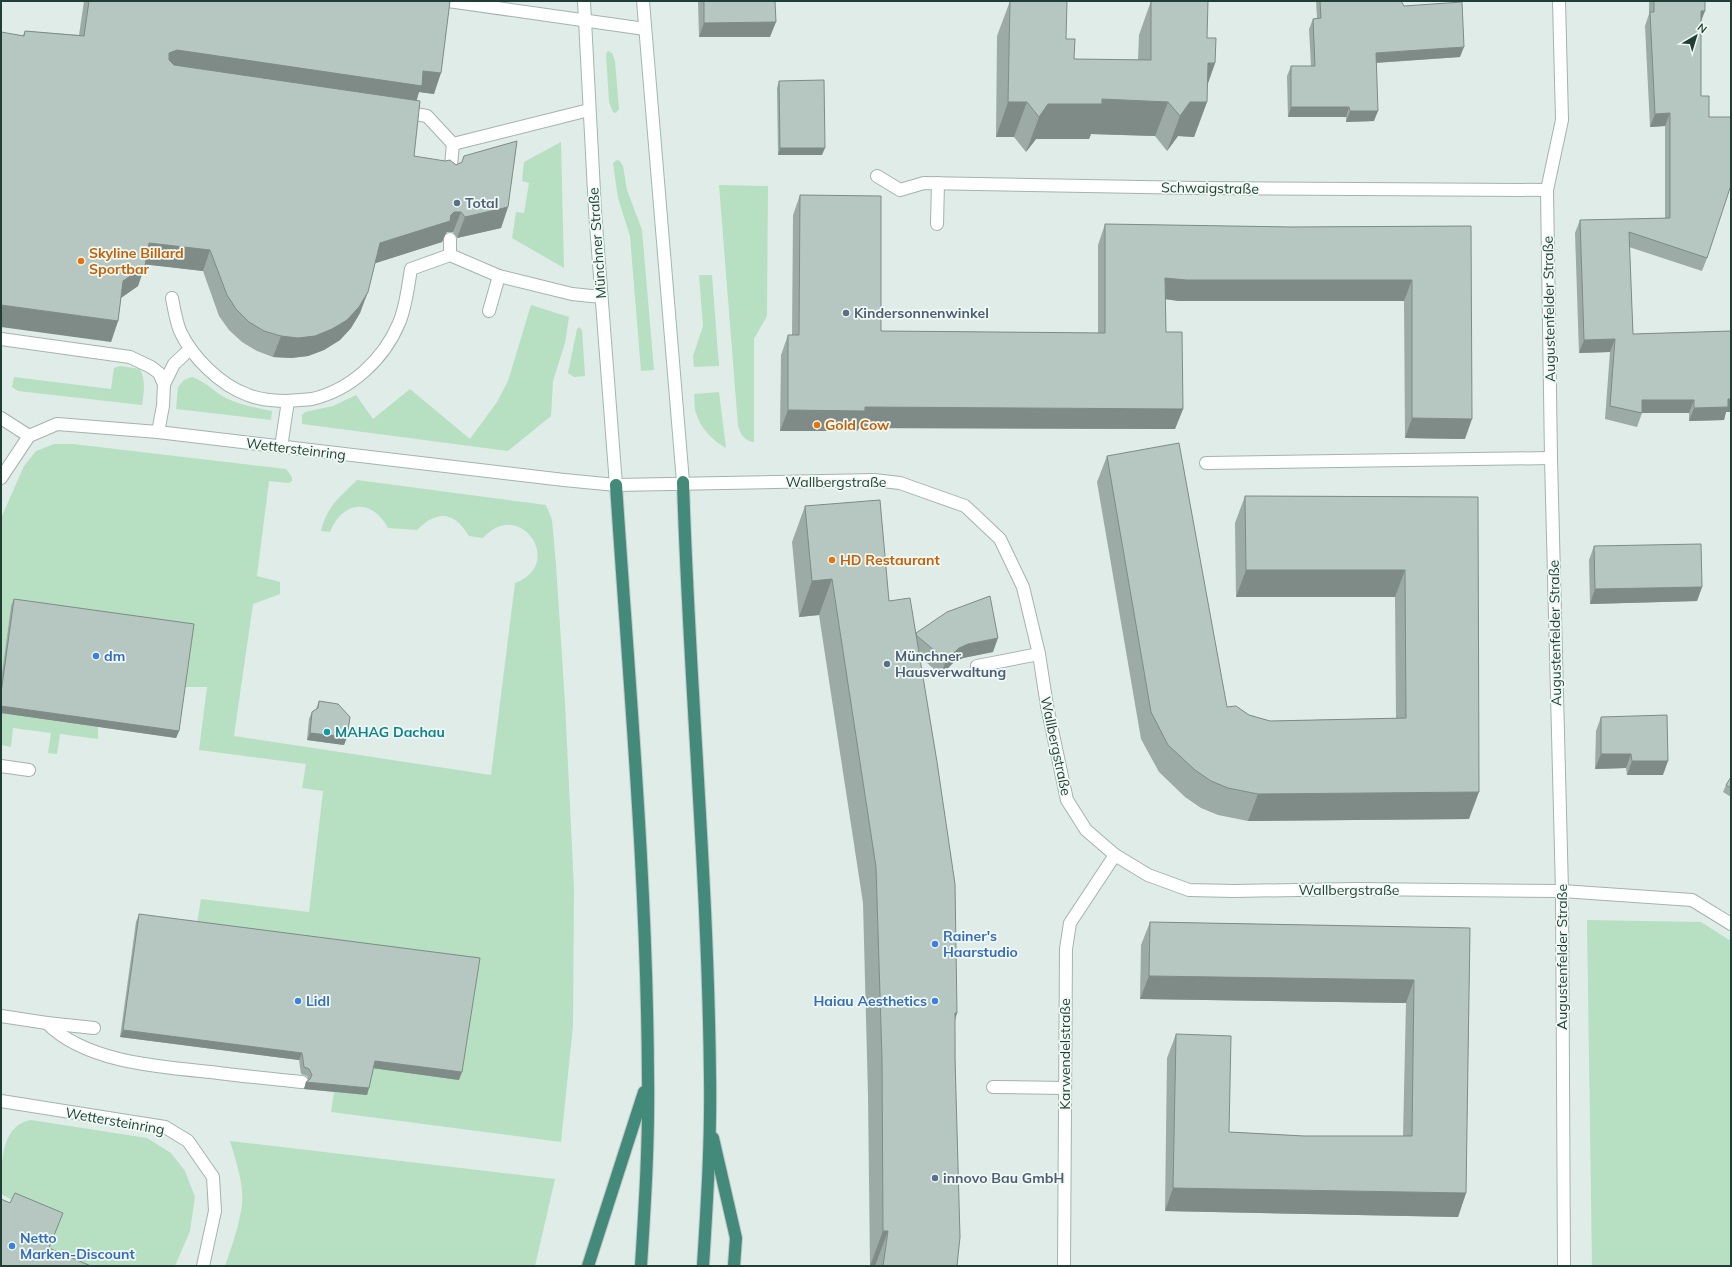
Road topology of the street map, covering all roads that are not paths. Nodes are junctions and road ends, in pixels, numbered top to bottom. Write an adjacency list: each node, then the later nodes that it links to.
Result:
1 (448, 1): 5 (street)
2 (584, 1): 5 (street, Münchner Straße)
3 (643, 1): 6 (street)
4 (1559, 1): 13 (street, Augustenfelder Straße)
5 (585, 20): 6 (street); 8 (street, Münchner Straße)
6 (645, 29): 32 (street)
7 (388, 110): 9 (street)
8 (589, 110): 9 (street); 18 (street, Münchner Straße)
9 (453, 144): 11 (street)
10 (877, 176): 12 (street, Schwaigstraße)
11 (449, 178)
12 (938, 183): 13 (street, Schwaigstraße); 14 (street)
13 (1547, 190): 29 (street, Augustenfelder Straße)
14 (937, 224)
15 (450, 239): 16 (street)
16 (450, 255): 17 (street); 24 (street)
17 (499, 276): 18 (street); 20 (street)
18 (601, 297): 33 (street, Münchner Straße)
19 (172, 298): 22 (street)
20 (490, 311)
21 (1, 339): 23 (street)
22 (190, 349): 23 (street); 24 (street)
23 (164, 384): 26 (street)
24 (288, 401): 28 (street)
25 (1, 418): 27 (street)
26 (158, 432): 27 (street, Wettersteinring); 28 (street, Wettersteinring)
27 (29, 436): 31 (street)
28 (281, 447): 33 (street, Wettersteinring)
29 (1551, 458): 30 (street); 39 (street, Augustenfelder Straße)
30 (1206, 463)
31 (1, 478)
32 (683, 482): 33 (street, Wallbergstraße); 34 (street, Wallbergstraße); 49 (highway)
33 (616, 485): 44 (highway)
34 (1039, 654): 35 (street); 38 (street, Wallbergstraße)
35 (977, 666)
36 (1, 766): 37 (street)
37 (29, 770)
38 (1115, 855): 39 (street, Wallbergstraße); 47 (street, Karwendelstraße)
39 (1562, 891): 40 (street, Wallbergstraße); 56 (street, Augustenfelder Straße)
40 (1731, 924)
41 (1, 1016): 42 (street)
42 (47, 1024): 43 (street); 45 (street)
43 (94, 1028)
44 (648, 1079): 51 (highway); 52 (highway)
45 (302, 1082)
46 (993, 1087): 47 (street)
47 (1065, 1088): 55 (street, Karwendelstraße)
48 (1, 1101): 50 (street, Wettersteinring)
49 (710, 1123): 53 (highway); 54 (highway)
50 (202, 1266)
51 (588, 1266)
52 (641, 1266)
53 (703, 1266)
54 (734, 1266)
55 (1064, 1266)
56 (1564, 1266)

